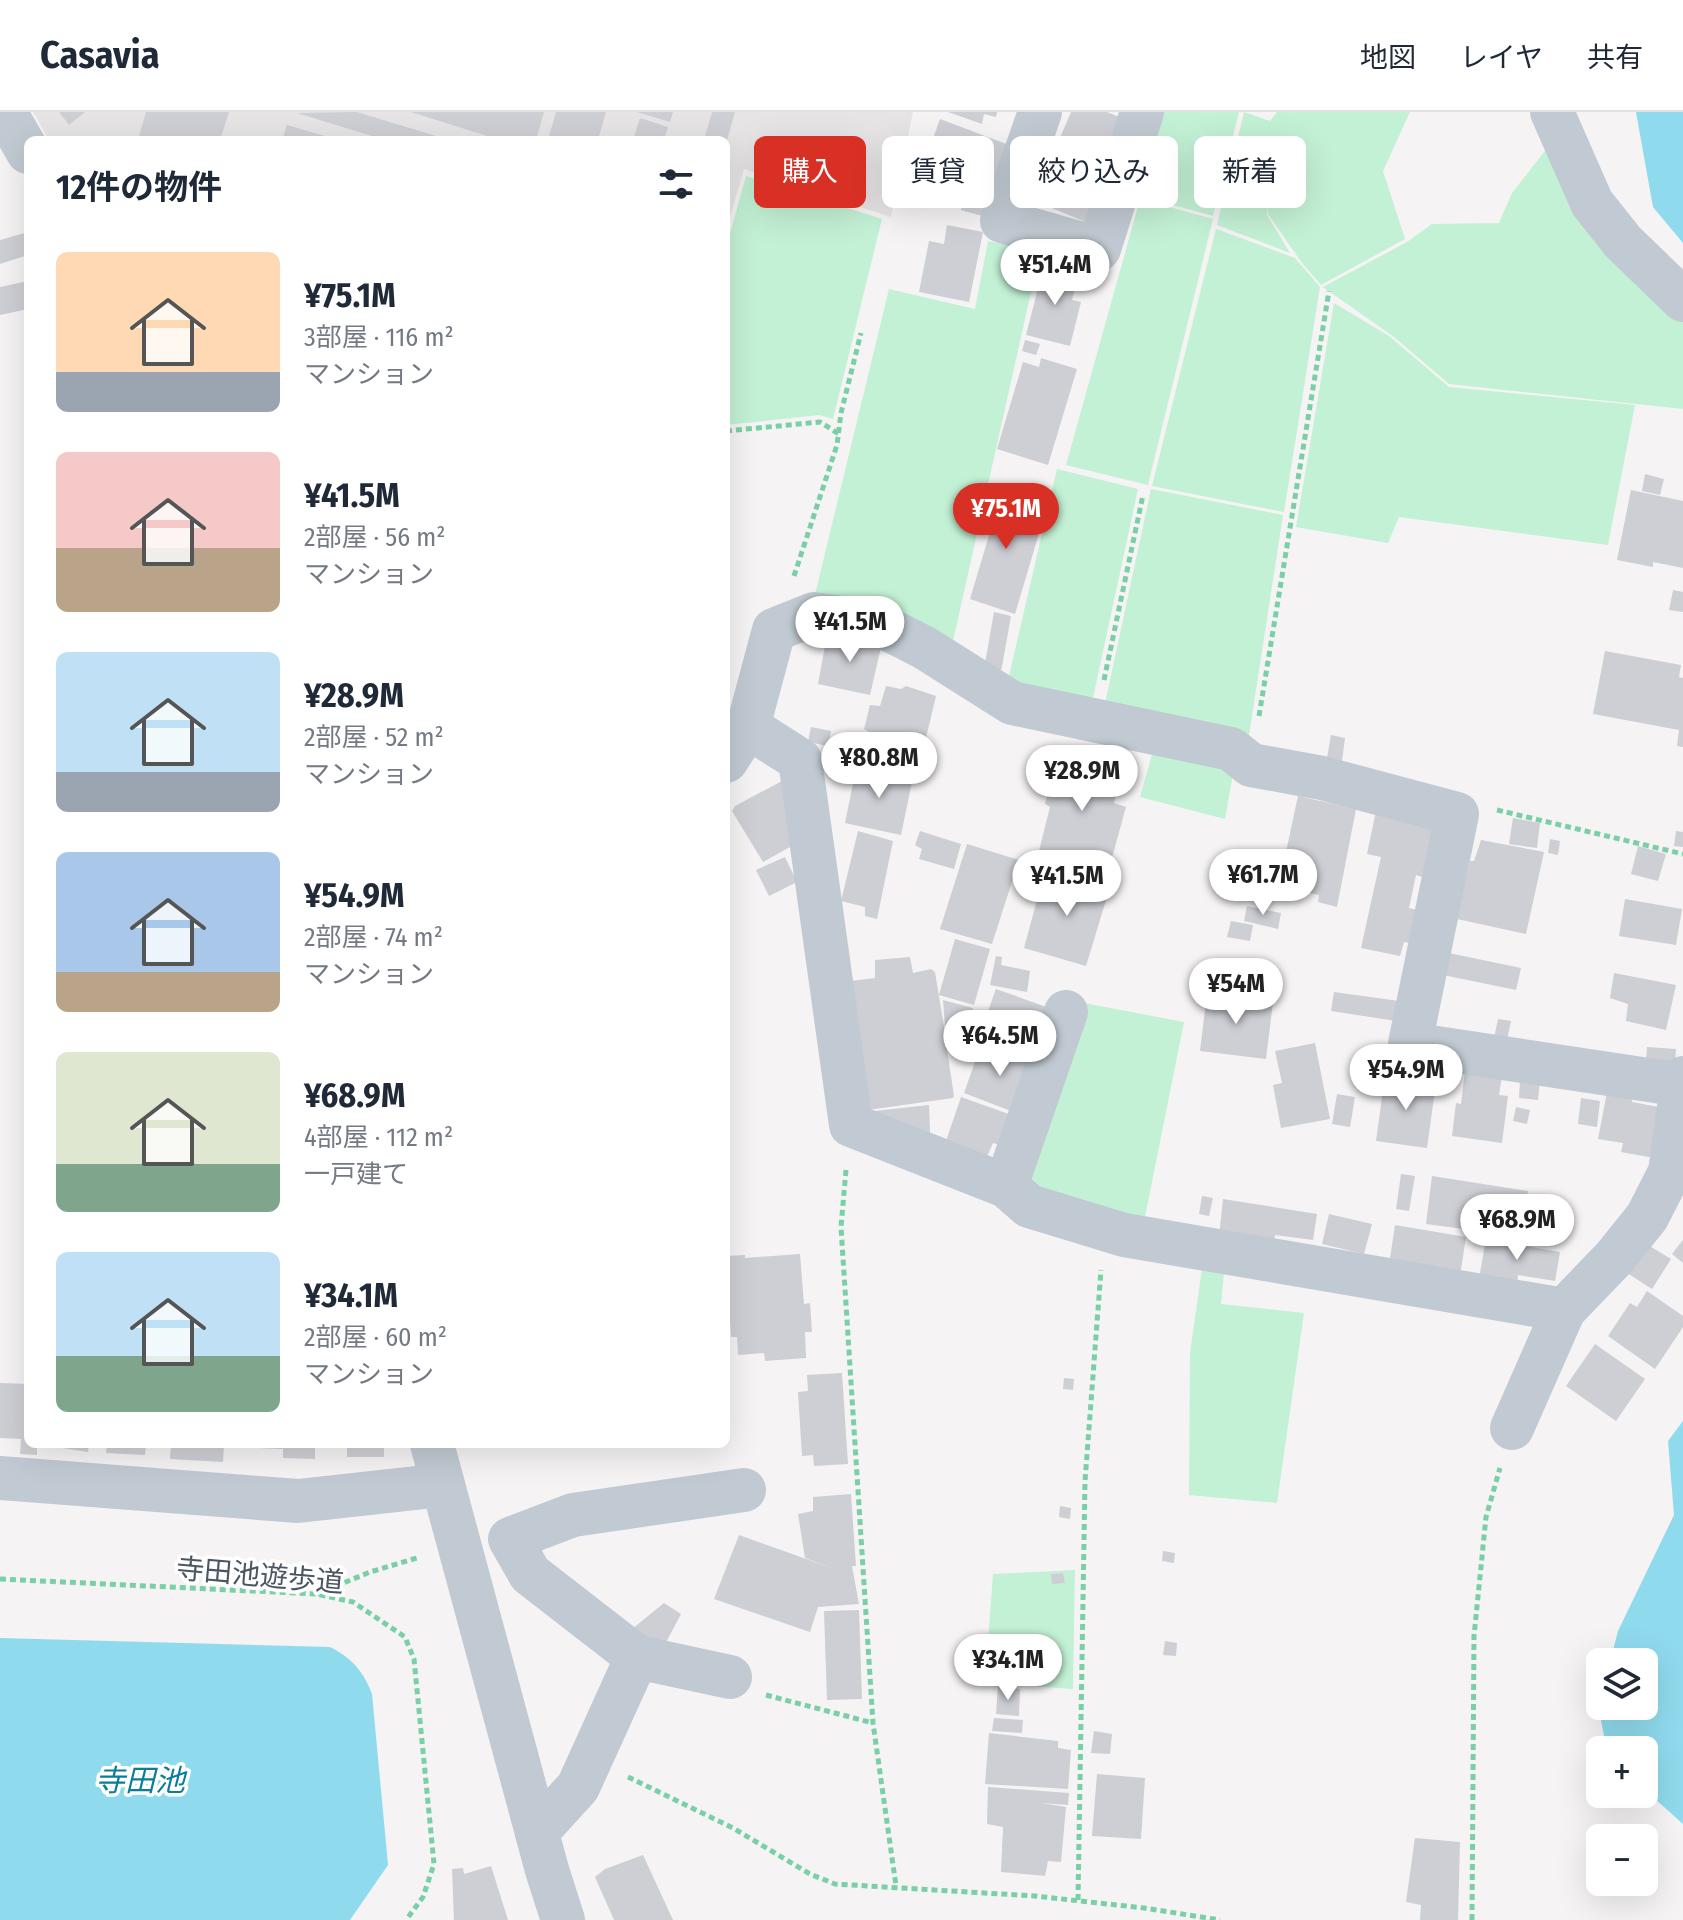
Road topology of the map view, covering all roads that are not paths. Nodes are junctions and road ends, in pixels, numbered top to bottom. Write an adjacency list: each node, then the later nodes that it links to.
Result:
1 (5, 112): 5 (street)
2 (1040, 112): 3 (street)
3 (1142, 112)
4 (1552, 112): 6 (street)
5 (24, 145)
6 (1683, 300)
7 (737, 744): 9 (street); 10 (street)
8 (1066, 1012): 10 (street)
9 (1682, 1082): 11 (street)
10 (1006, 1186): 11 (street)
11 (1564, 1310): 12 (street)
12 (1512, 1428)
13 (433, 1448): 15 (street)
14 (0, 1478): 15 (street)
15 (443, 1485): 19 (street)
16 (744, 1490): 17 (street)
17 (637, 1657): 18 (street); 19 (street)
18 (730, 1677)
19 (537, 1832): 20 (street)
20 (563, 1920)

